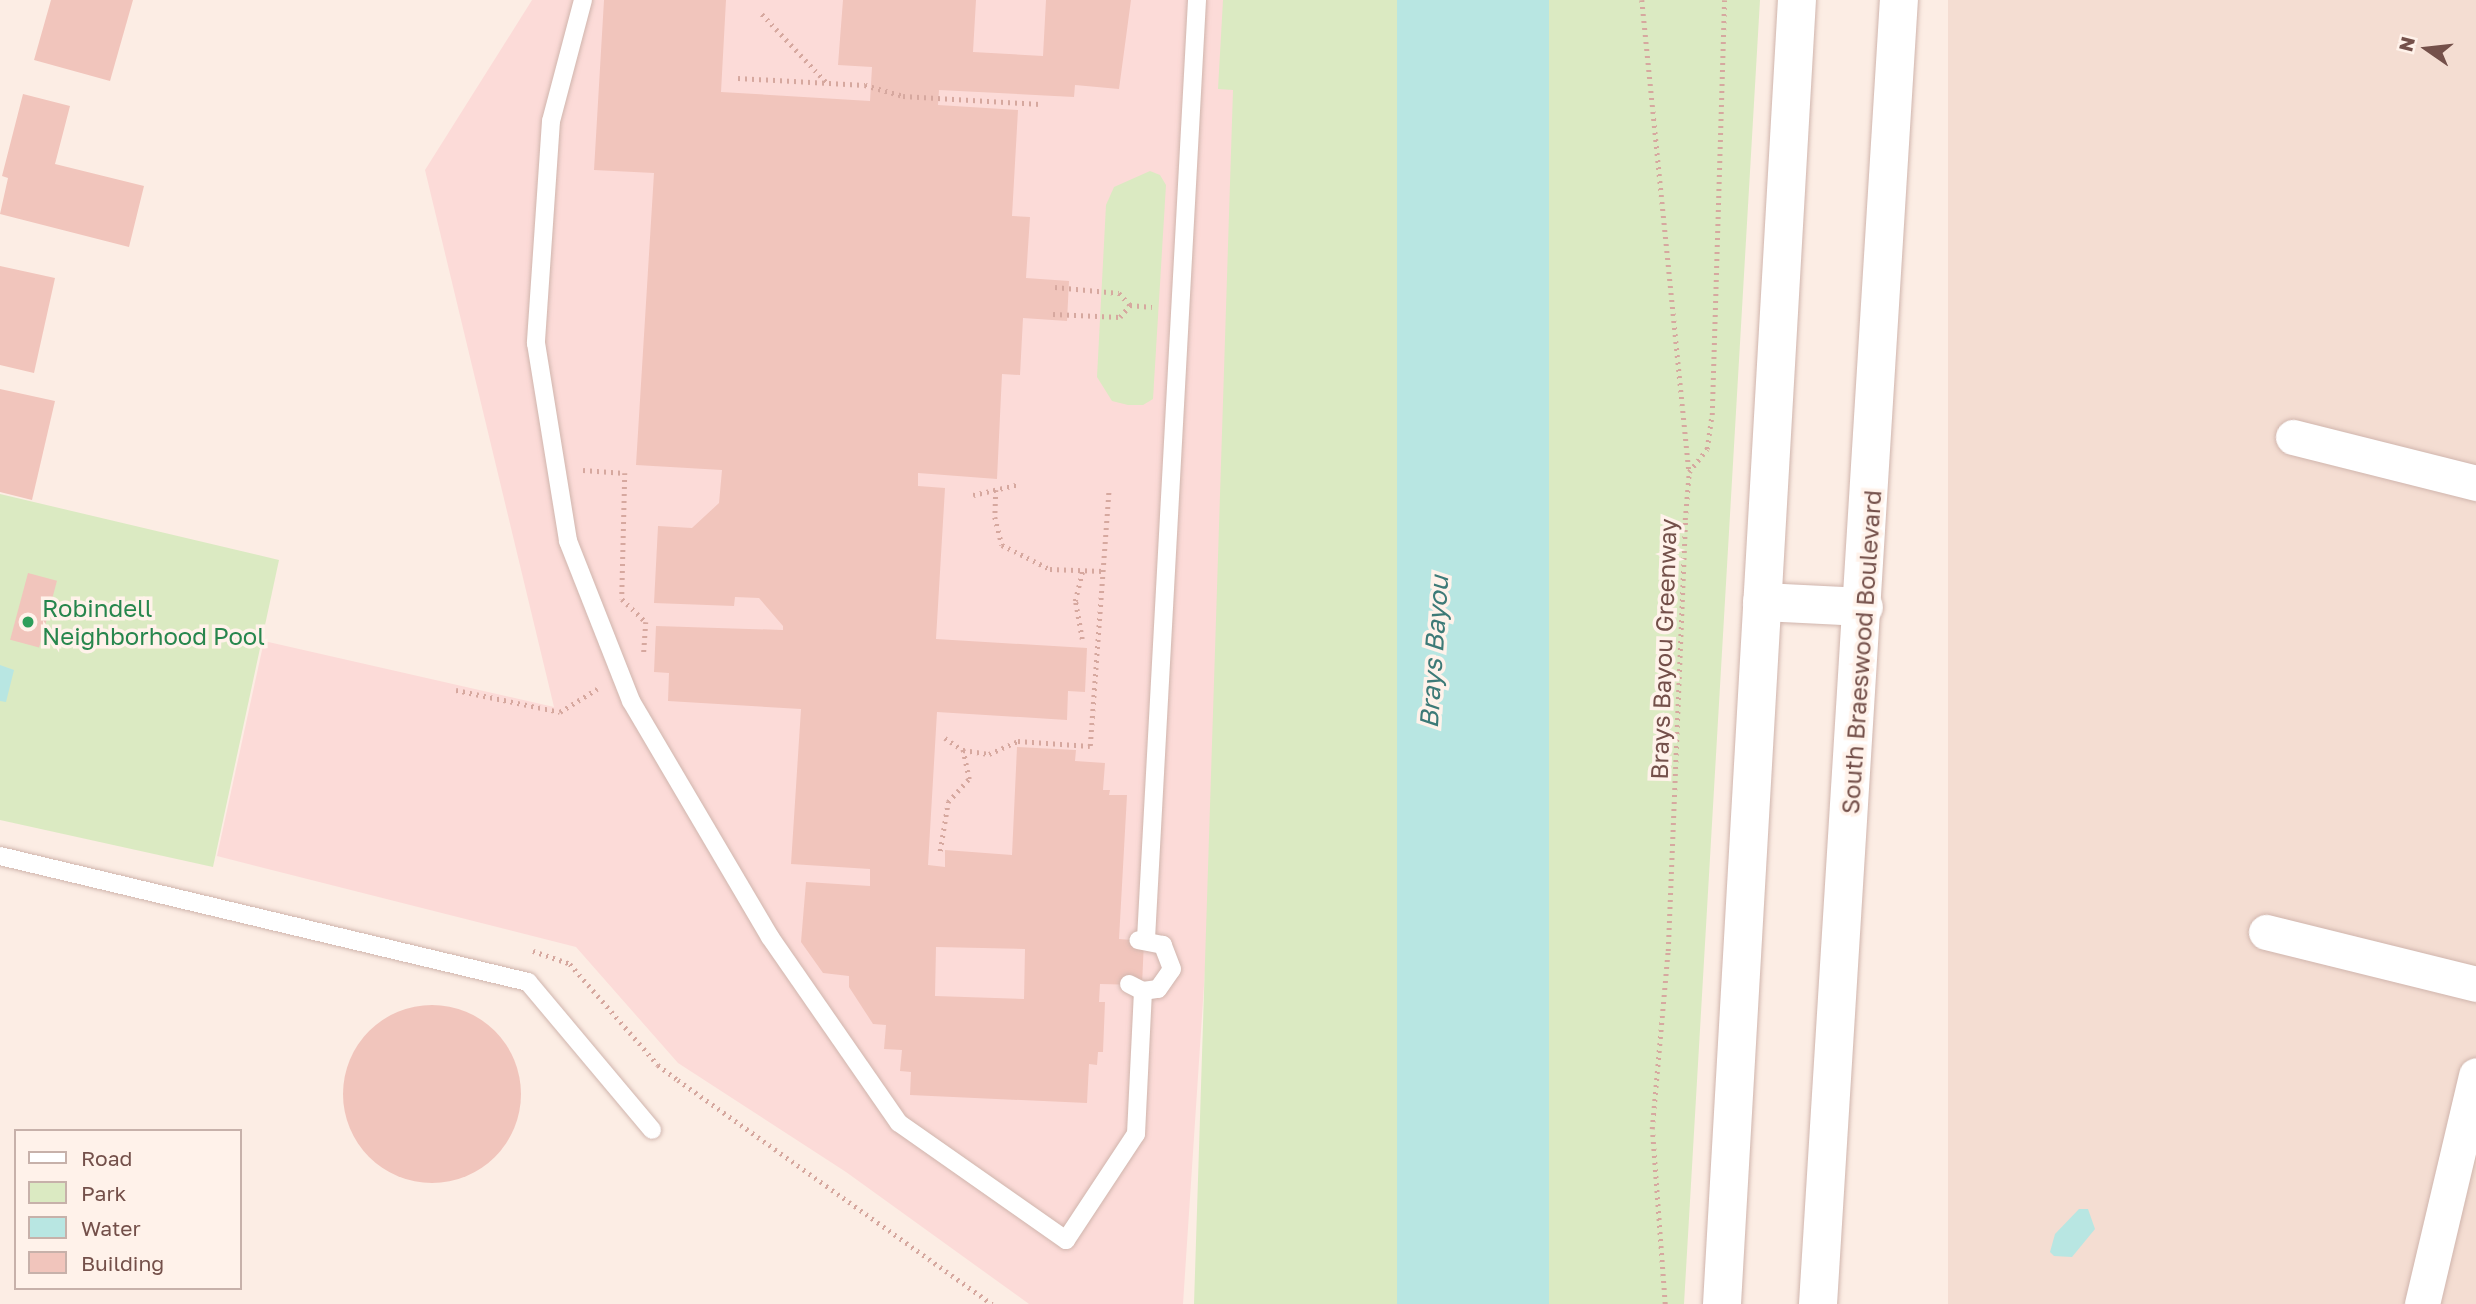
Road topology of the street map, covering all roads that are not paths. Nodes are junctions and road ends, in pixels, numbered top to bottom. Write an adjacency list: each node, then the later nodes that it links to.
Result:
1 (583, 0): 2 (lane)
2 (1197, 0)
3 (1797, 0): 7 (main road)
4 (1899, 0): 8 (main road, South Braeswood Boulevard)
5 (2293, 437): 6 (street)
6 (2476, 483)
7 (1762, 602): 8 (main road); 14 (main road)
8 (1864, 607): 15 (main road, South Braeswood Boulevard)
9 (0, 856): 13 (lane)
10 (2266, 932): 11 (street)
11 (2476, 984)
12 (2476, 1075): 16 (street)
13 (652, 1130)
14 (1722, 1304)
15 (1818, 1304)
16 (2422, 1304)

